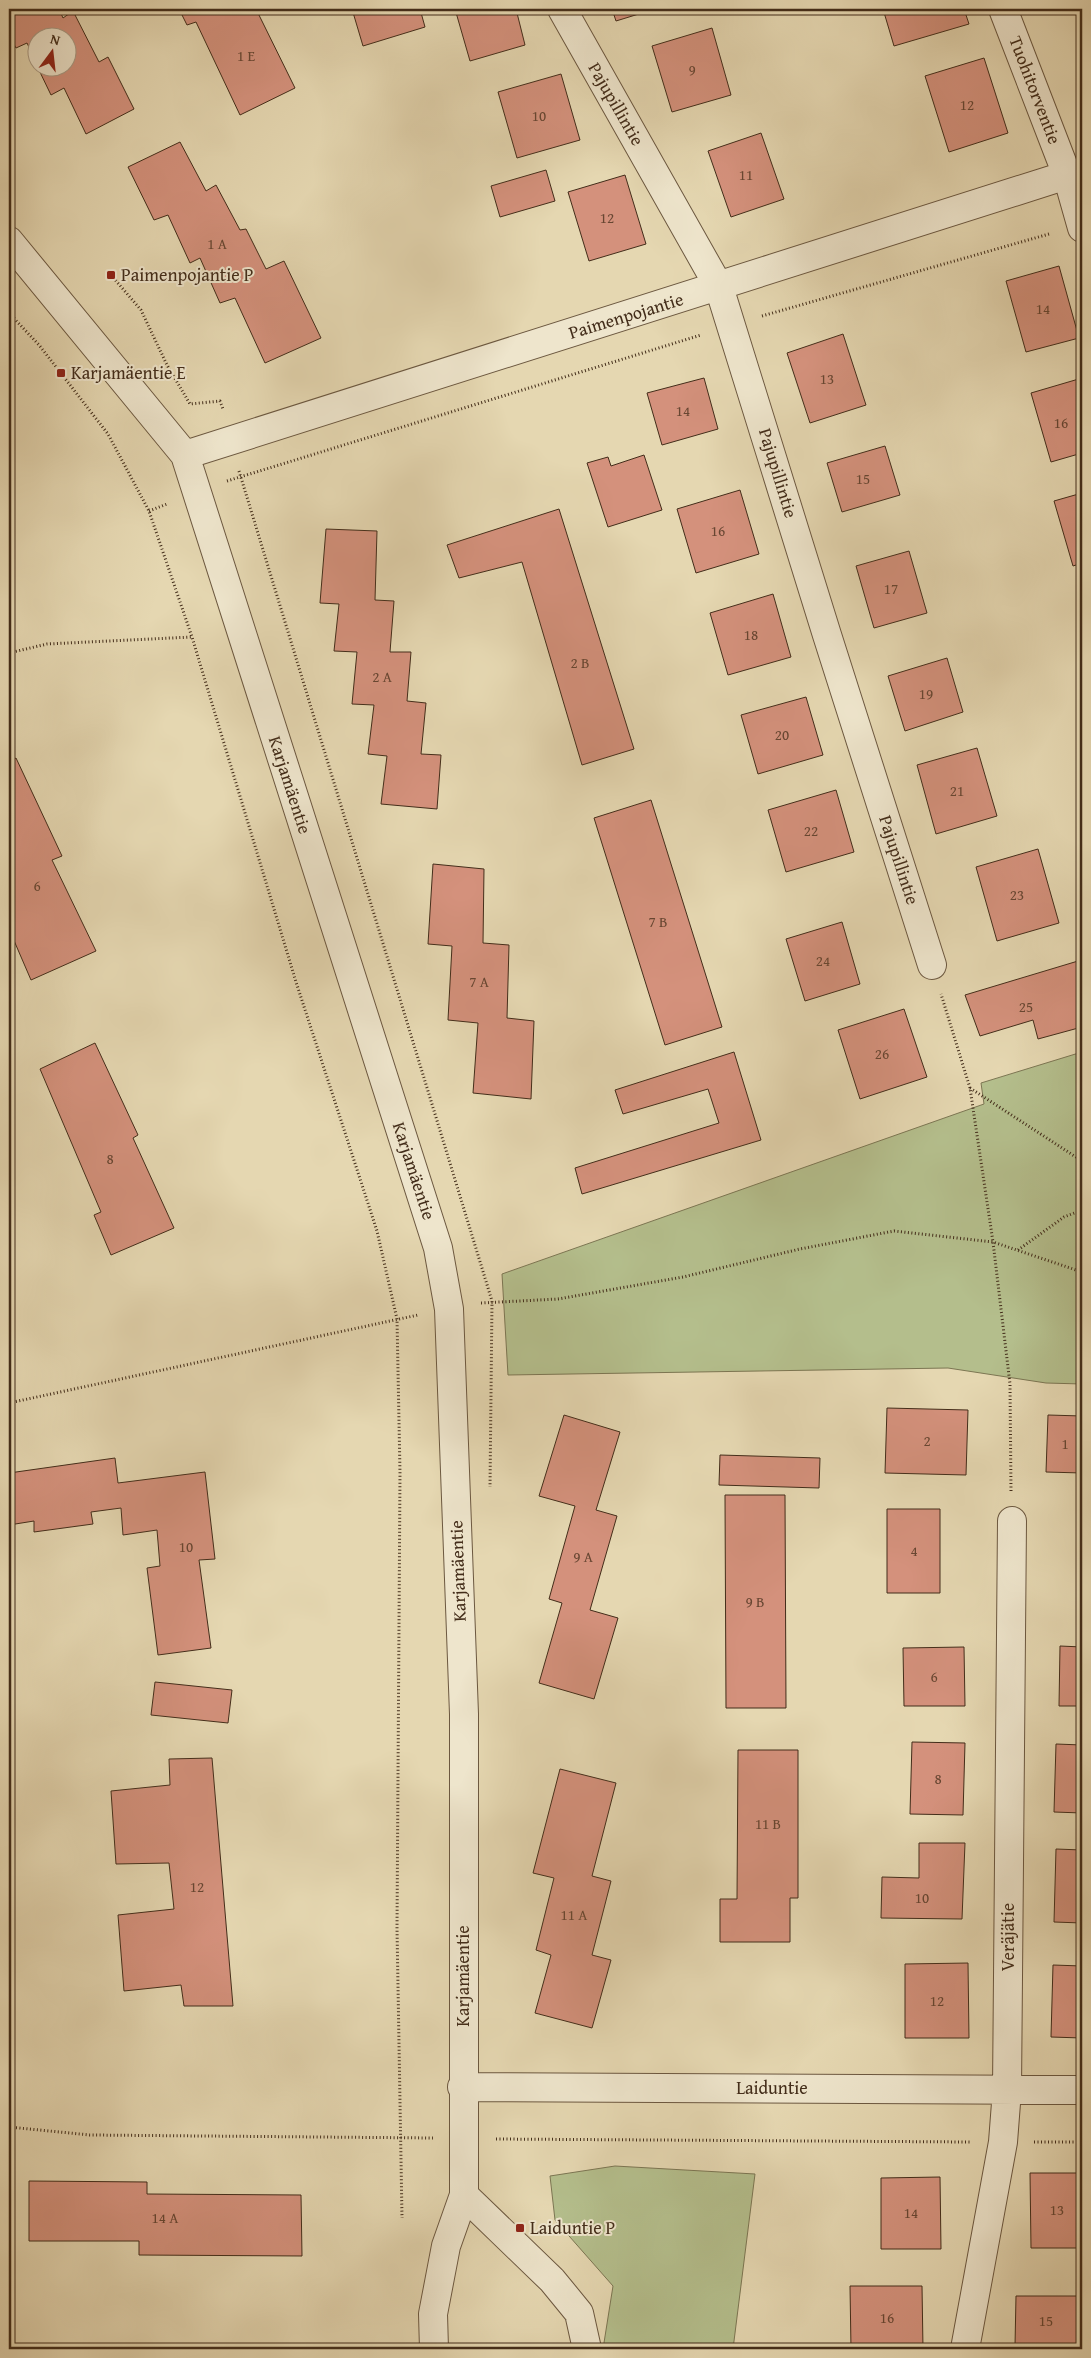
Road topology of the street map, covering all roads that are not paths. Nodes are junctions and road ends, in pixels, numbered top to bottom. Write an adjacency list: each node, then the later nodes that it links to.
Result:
1 (562, 9): 6 (street, Pajupillintie)
2 (1003, 9): 3 (street, Tuohitorventie)
3 (1067, 175): 4 (street, Tuohitorventie); 6 (street, Paimenpojantie)
4 (1082, 226)
5 (9, 241): 7 (street, Karjamäentie)
6 (720, 287): 7 (street, Paimenpojantie); 8 (street, Pajupillintie)
7 (185, 455): 10 (street, Karjamäentie)
8 (932, 965)
9 (1012, 1521): 11 (street, Veräjätie)
10 (462, 2087): 11 (street, Laiduntie); 13 (street, Karjamäentie)
11 (1007, 2090): 12 (street, Laiduntie); 16 (street, Veräjätie)
12 (1082, 2090)
13 (464, 2195): 14 (street, Karjamäentie); 15 (street)
14 (434, 2349)
15 (587, 2349)
16 (965, 2349)

